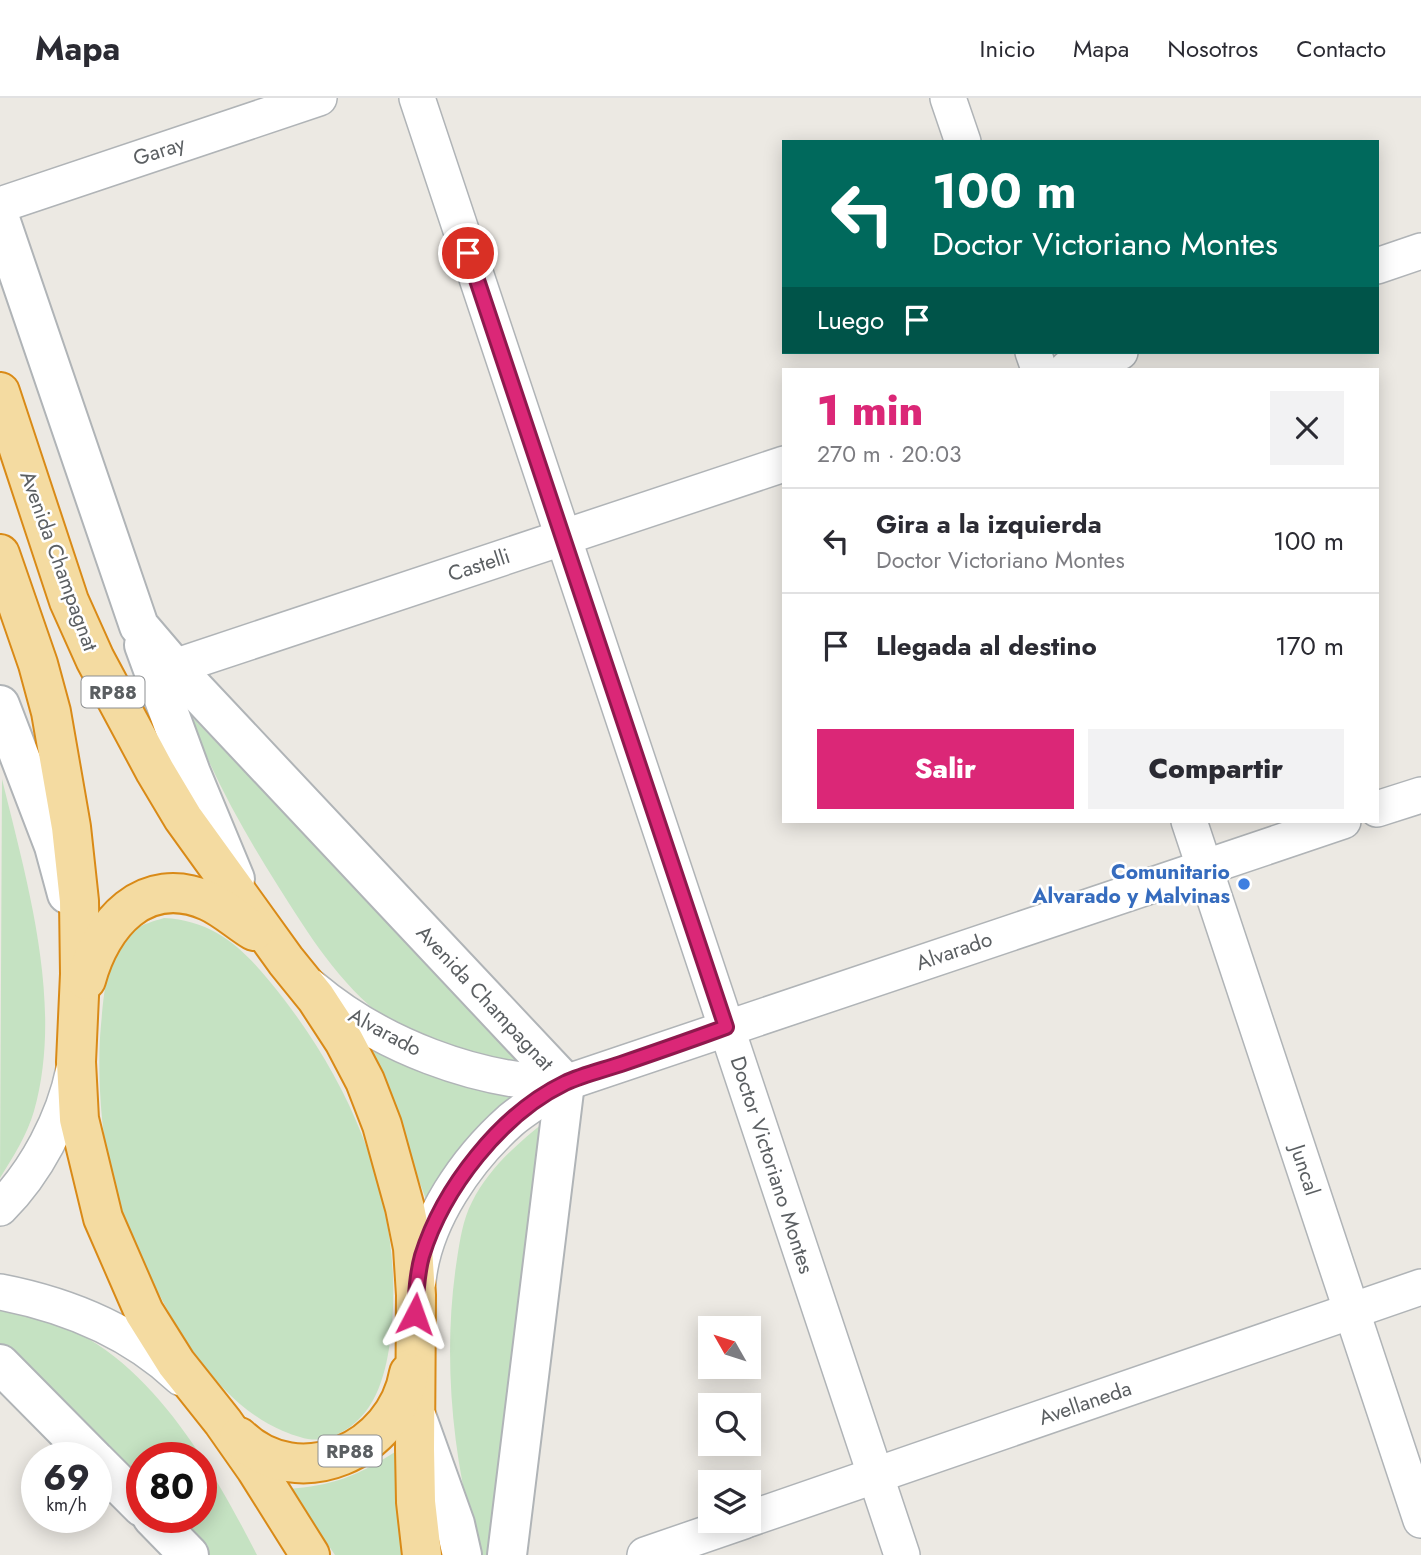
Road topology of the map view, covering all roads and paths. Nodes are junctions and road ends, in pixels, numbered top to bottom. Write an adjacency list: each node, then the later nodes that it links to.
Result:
1 (319, 98): 5 (street, Garay)
2 (417, 98): 13 (street, Doctor Victoriano Montes)
3 (948, 98): 4 (street)
4 (962, 140)
5 (0, 205)
6 (0, 219): 15 (street, Avenida Champagnat)
7 (1421, 251): 8 (street)
8 (1379, 265)
9 (1114, 354): 10 (street)
10 (1071, 368)
11 (0, 392): 23 (highway, Avenida Champagnat / RP88)
12 (782, 465): 13 (street, Castelli)
13 (563, 537): 16 (street, Castelli); 27 (street, Doctor Victoriano Montes)
14 (0, 554): 24 (highway, RP88)
15 (139, 626): 16 (street, Avenida Champagnat); 23 (street, Avenida Champagnat)
16 (174, 667): 29 (street, Avenida Champagnat)
17 (0, 705): 24 (street)
18 (1421, 794): 19 (street)
19 (1379, 808)
20 (1190, 823): 22 (street, Juncal)
21 (1337, 823): 22 (street, Alvarado)
22 (1204, 867): 27 (street, Alvarado); 34 (street, Juncal)
23 (243, 901): 25 (highway, Avenida Champagnat / RP88)
24 (80, 942): 26 (highway, RP88)
25 (292, 968): 26 (highway, RP88); 29 (street, Alvarado); 33 (highway, Avenida Champagnat / RP88)
26 (79, 1016): 28 (highway, RP88)
27 (726, 1027): 29 (street, Alvarado); 41 (street, Doctor Victoriano Montes)
28 (76, 1062): 30 (street); 38 (highway, RP88)
29 (565, 1083): 33 (street, Alvarado); 53 (street, Avenida Champagnat)
30 (0, 1208)
31 (1421, 1287): 34 (street, Avellaneda)
32 (0, 1293): 38 (street)
33 (416, 1295): 35 (highway, Avenida Champagnat / RP88)
34 (1352, 1311): 41 (street, Avellaneda); 45 (street, Juncal)
35 (415, 1333): 37 (highway, Avenida Champagnat / RP88); 38 (highway, RP88)
36 (0, 1364): 39 (street)
37 (414, 1411): 51 (highway, Avenida Champagnat / RP88); 52 (street, Avenida Champagnat)
38 (215, 1412): 40 (highway, RP88)
39 (76, 1442)
40 (256, 1469): 49 (street); 50 (highway, RP88)
41 (875, 1475): 44 (street, Avellaneda); 55 (street, Doctor Victoriano Montes)
42 (112, 1478): 43 (street)
43 (126, 1491)
44 (761, 1515)
45 (1421, 1520)
46 (168, 1533): 48 (street)
47 (709, 1533): 54 (street)
48 (190, 1555)
49 (288, 1555)
50 (310, 1555)
51 (422, 1555)
52 (462, 1555)
53 (507, 1555)
54 (645, 1555)
55 (902, 1555)

